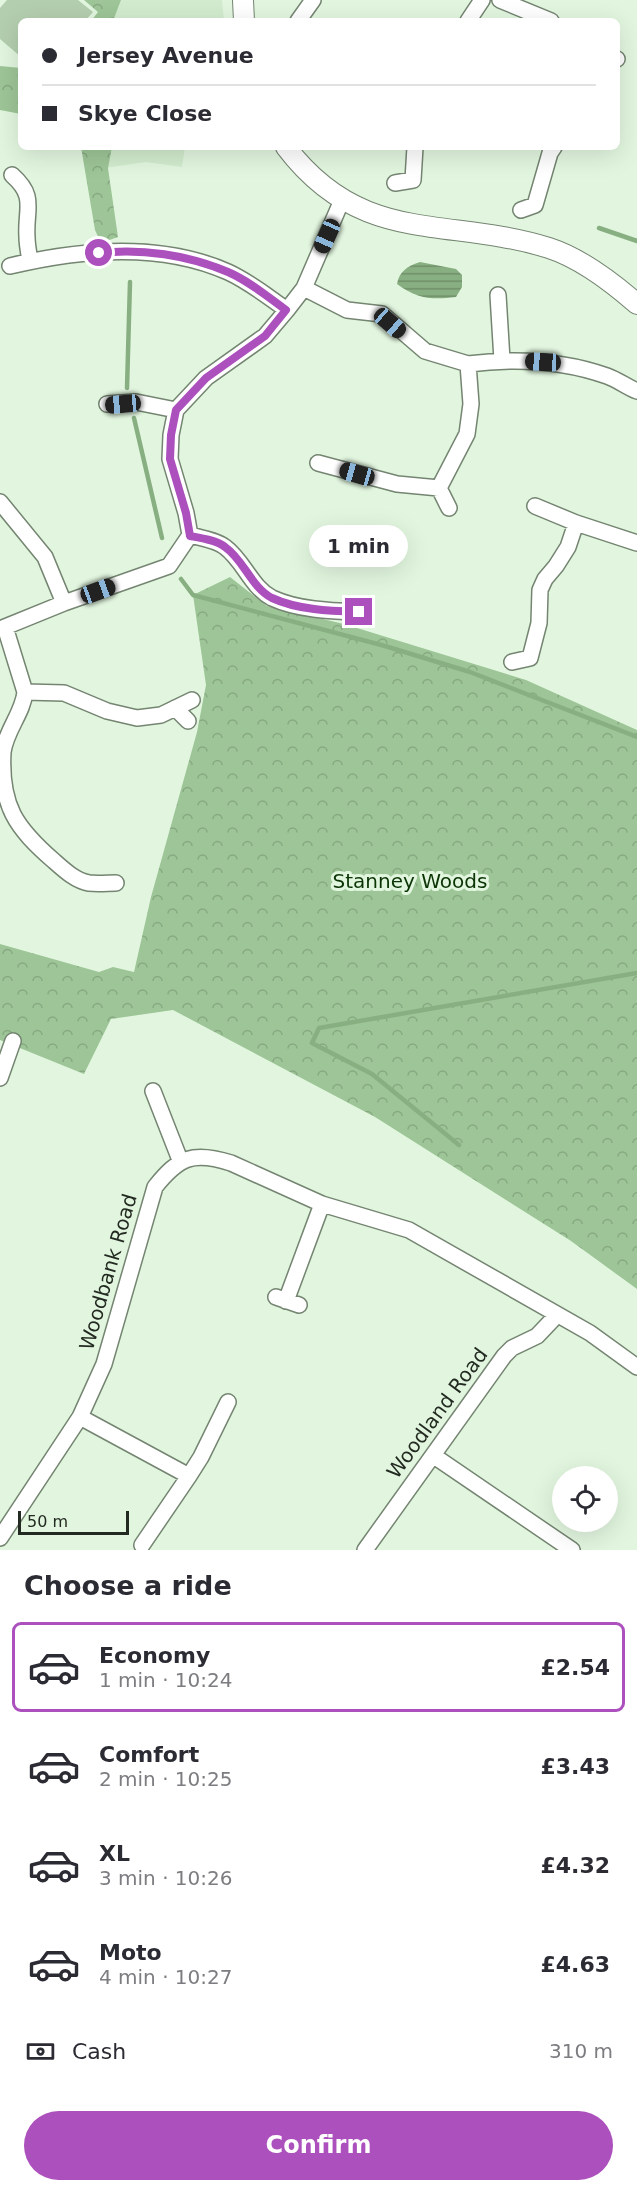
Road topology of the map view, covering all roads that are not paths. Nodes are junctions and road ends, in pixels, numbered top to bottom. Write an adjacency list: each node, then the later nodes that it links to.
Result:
1 (243, 0): 5 (street)
2 (313, 0): 6 (street)
3 (482, 0): 7 (street)
4 (500, 0): 8 (street)
5 (244, 18)
6 (299, 18)
7 (470, 18)
8 (544, 18)
9 (288, 150): 14 (street)
10 (415, 150): 13 (street)
11 (552, 150): 15 (street)
12 (23, 178): 16 (street)
13 (395, 183)
14 (342, 200): 18 (street); 20 (street)
15 (547, 215)
16 (30, 261): 17 (street); 21 (street)
17 (10, 266)
18 (304, 288): 21 (street); 23 (street)
19 (498, 295): 22 (street)
20 (637, 304)
21 (286, 310): 26 (street)
22 (502, 360): 23 (street); 24 (street)
23 (468, 364): 28 (street)
24 (637, 391)
25 (107, 404): 26 (street)
26 (176, 410): 33 (street)
27 (318, 464): 28 (street)
28 (440, 488): 31 (street)
29 (0, 502): 35 (street)
30 (535, 506): 32 (street)
31 (449, 508)
32 (576, 523): 34 (street); 38 (street)
33 (190, 536): 35 (street); 36 (street)
34 (637, 543)
35 (64, 603): 37 (street)
36 (359, 612)
37 (2, 628): 39 (street)
38 (512, 662)
39 (26, 692): 41 (street); 43 (street)
40 (192, 700): 41 (street)
41 (175, 708): 42 (street)
42 (188, 720)
43 (116, 883)
44 (13, 1041): 45 (street)
45 (0, 1078)
46 (153, 1091): 47 (street)
47 (180, 1160): 48 (street); 53 (street, Woodbank Road)
48 (322, 1204): 49 (street); 50 (street)
49 (287, 1301)
50 (557, 1315): 51 (street); 54 (street, Woodland Road)
51 (637, 1367)
52 (228, 1402): 55 (street)
53 (80, 1417): 55 (street); 56 (street, Woodbank Road)
54 (434, 1456): 58 (street, Woodland Road); 59 (street)
55 (189, 1476): 57 (street)
56 (0, 1538)
57 (142, 1545)
58 (366, 1550)
59 (572, 1550)

